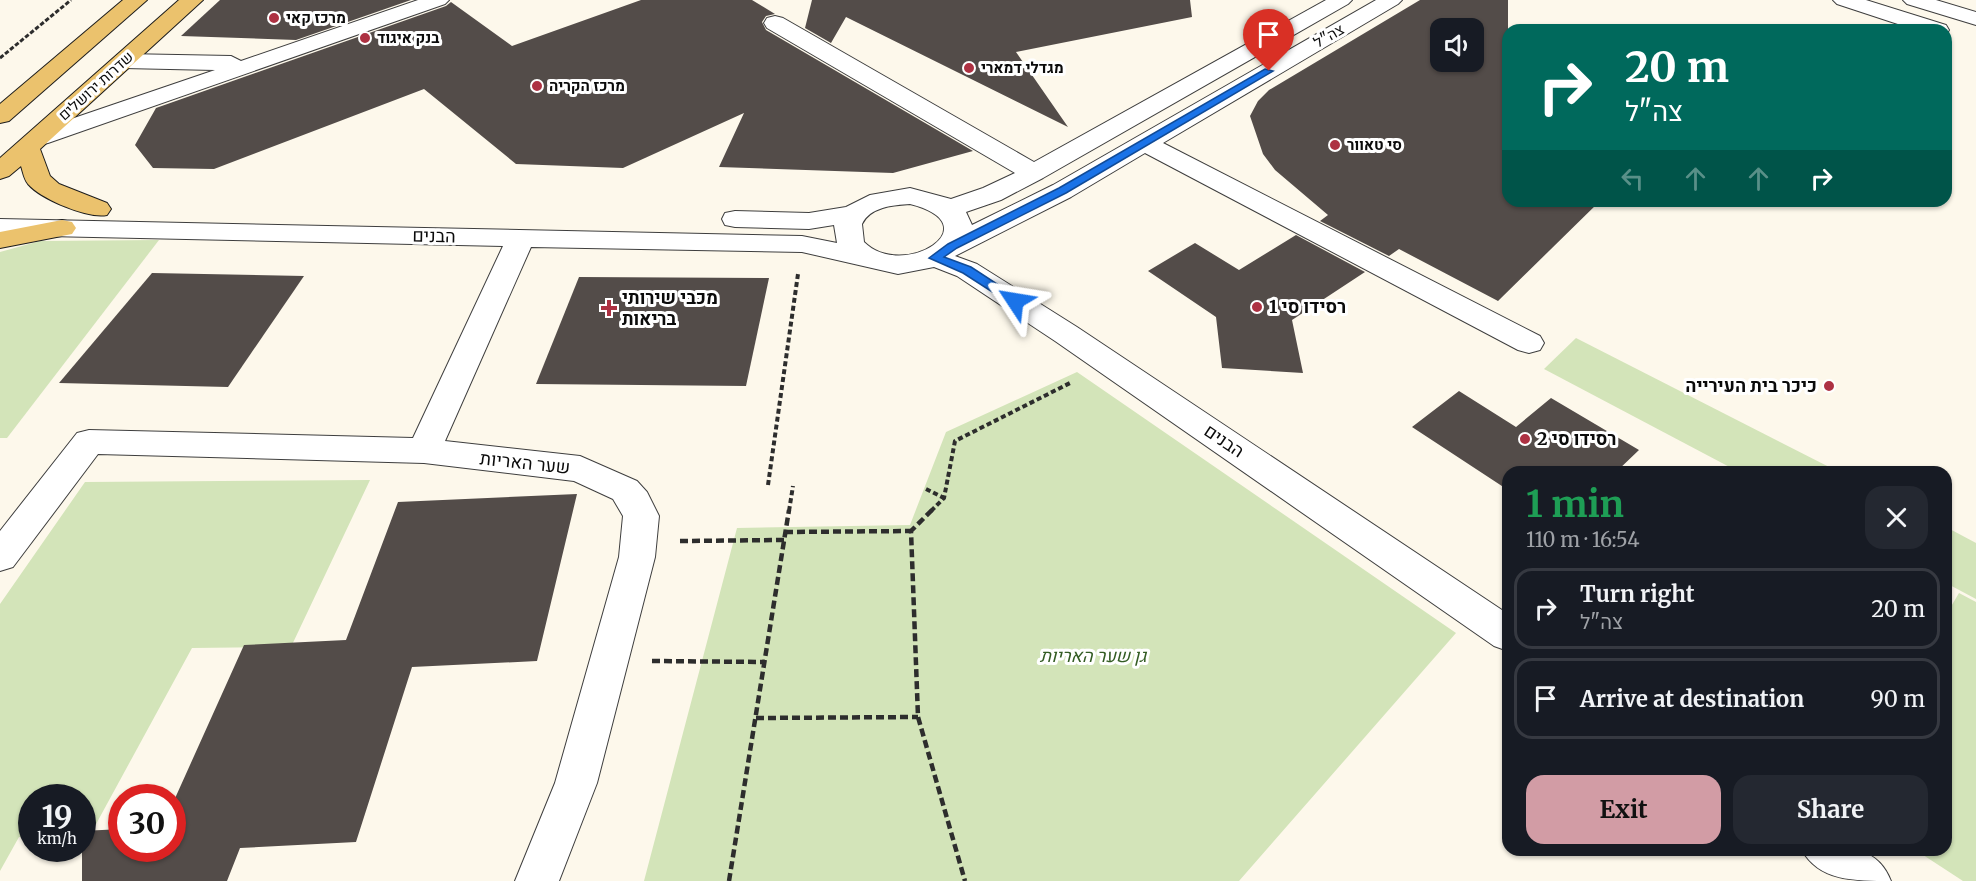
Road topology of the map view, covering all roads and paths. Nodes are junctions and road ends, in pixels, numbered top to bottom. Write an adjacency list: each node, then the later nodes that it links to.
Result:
1 (71, 0): 14 (path)
2 (136, 0): 17 (main road)
3 (192, 0): 15 (main road, שדרות ירושלים)
4 (438, 0): 16 (street)
5 (1341, 0): 21 (street, צה"ל)
6 (1391, 0): 18 (street, צה"ל)
7 (1844, 0): 11 (street)
8 (1914, 0): 12 (street)
9 (1976, 19): 13 (street)
10 (775, 23): 21 (street)
11 (1931, 24)
12 (1939, 24)
13 (1952, 25)
14 (0, 58)
15 (124, 61): 16 (street); 19 (main road, שדרות ירושלים)
16 (253, 64): 19 (street)
17 (0, 116)
18 (1145, 143): 31 (street, צה"ל); 33 (street)
19 (33, 144): 20 (main road, שדרות ירושלים); 23 (main road)
20 (0, 171)
21 (1034, 173): 24 (street, צה"ל)
22 (0, 207): 23 (street, הבנים)
23 (98, 209): 25 (street, הבנים)
24 (949, 209): 25 (street); 31 (street)
25 (855, 214): 32 (street)
26 (0, 227): 27 (street, הבנים)
27 (62, 228): 28 (street, הבנים); 29 (main road)
28 (521, 238): 30 (street, הבנים); 35 (street)
29 (0, 240)
30 (802, 244): 32 (street, הבנים); 36 (path)
31 (944, 252): 32 (street); 34 (street, הבנים)
32 (867, 258)
33 (1529, 343)
34 (1110, 364): 39 (path); 45 (street, הבנים)
35 (424, 451): 43 (street, שער האריות); 44 (street)
36 (768, 485)
37 (794, 486): 41 (path)
38 (926, 489): 39 (path)
39 (944, 498): 40 (path)
40 (911, 531): 41 (path); 48 (path)
41 (785, 532): 42 (path)
42 (784, 540): 43 (path); 47 (path)
43 (640, 541): 46 (street, שער האריות)
44 (0, 557)
45 (1502, 631)
46 (610, 660): 47 (path); 51 (street, שער האריות)
47 (765, 662): 49 (path)
48 (918, 717): 49 (path); 53 (path)
49 (756, 718): 52 (path)
50 (1833, 856): 54 (street)
51 (537, 881)
52 (729, 881)
53 (965, 881)
54 (1869, 881)

